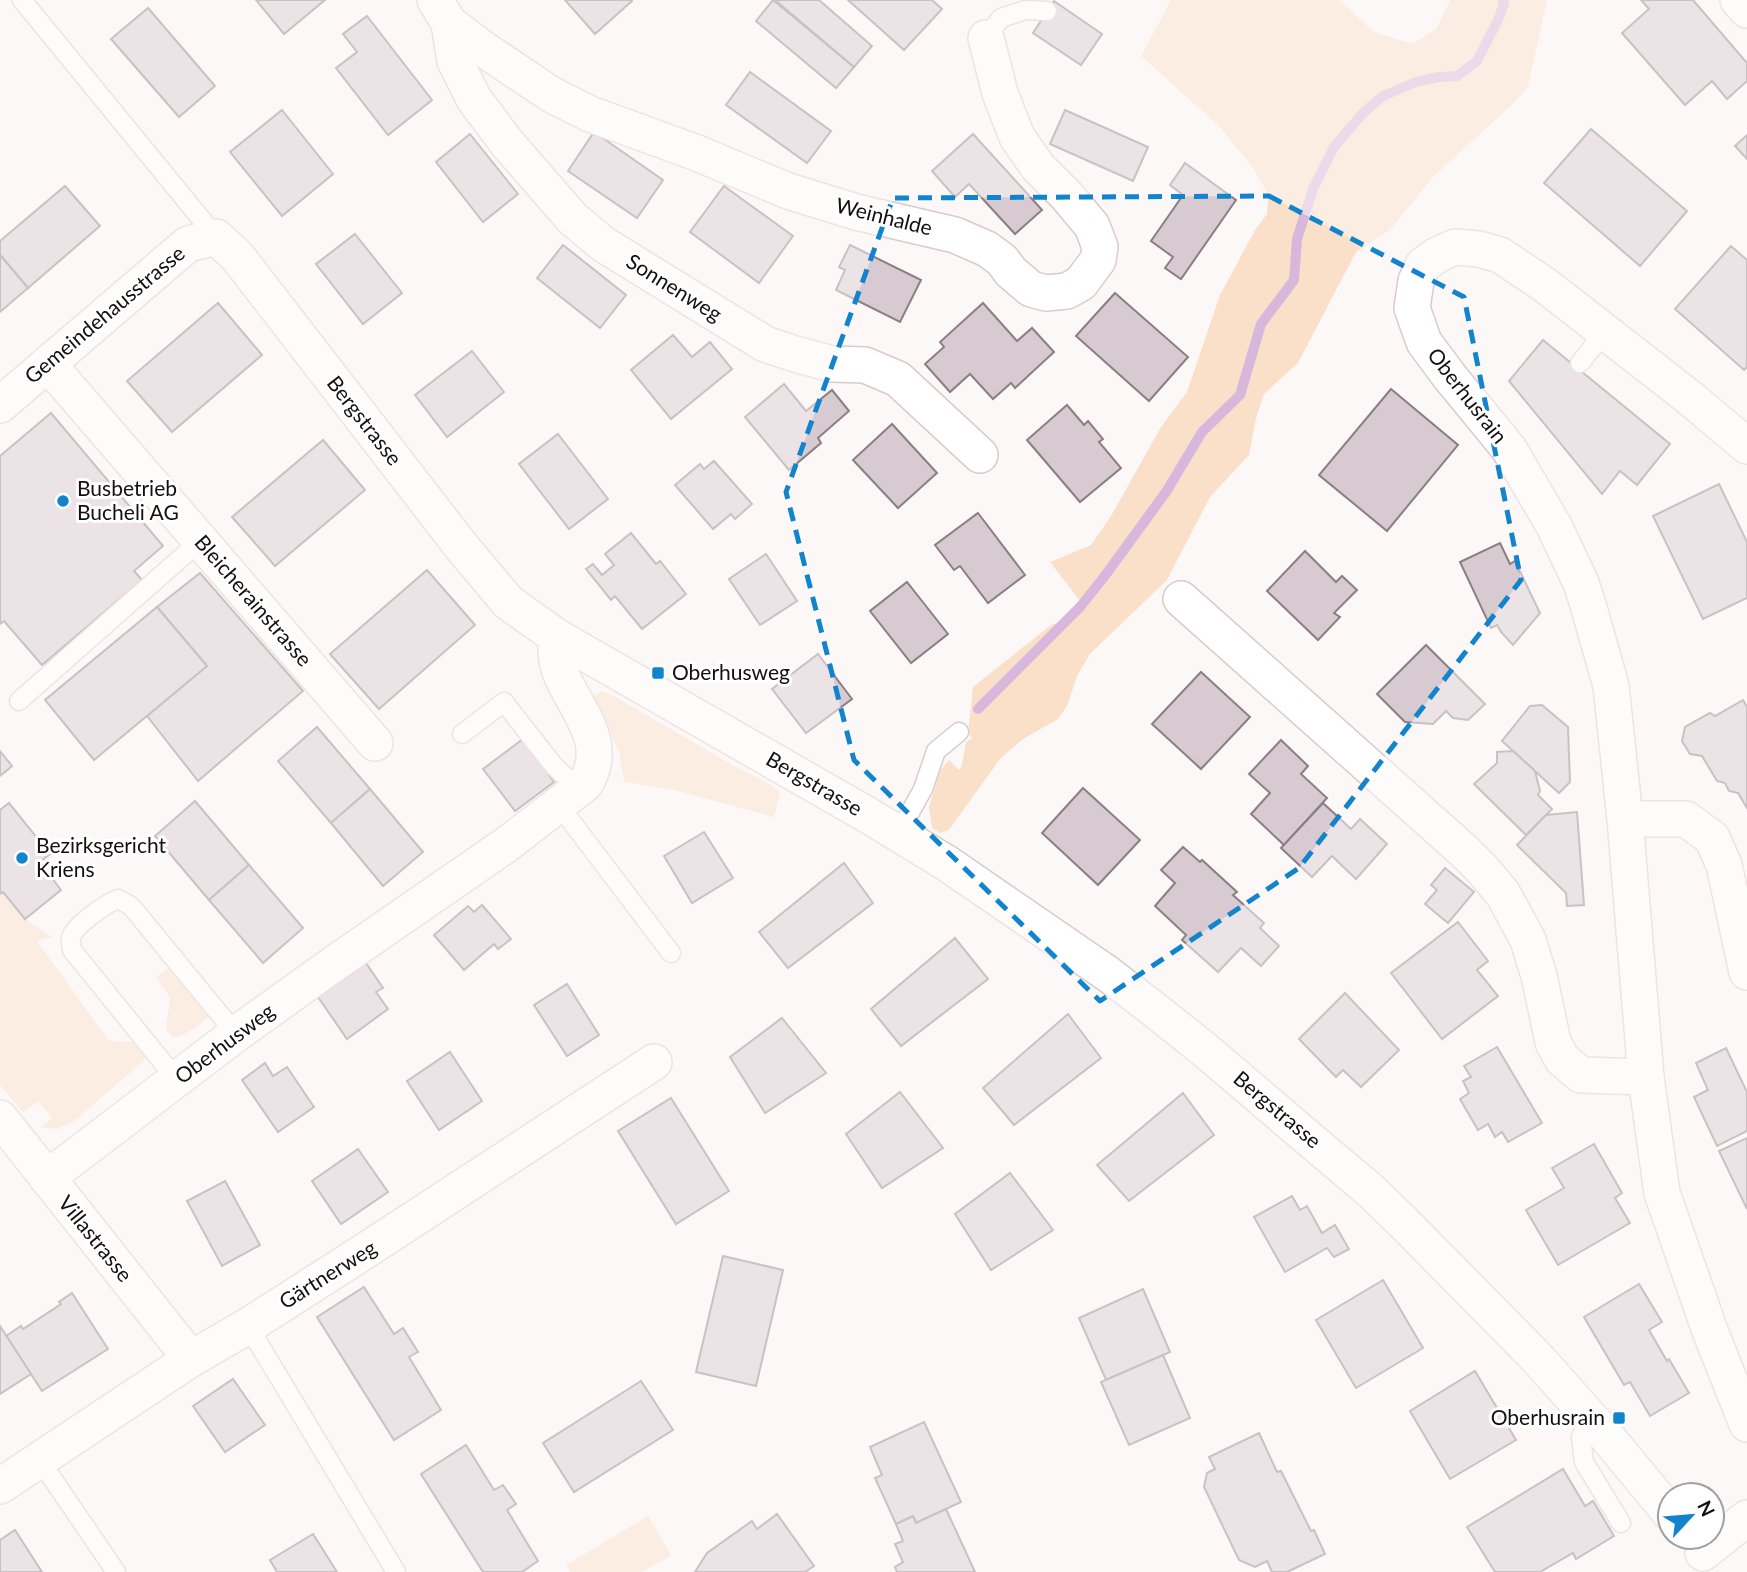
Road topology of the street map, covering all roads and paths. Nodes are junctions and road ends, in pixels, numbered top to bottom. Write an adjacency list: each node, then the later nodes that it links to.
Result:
1 (22, 0): 7 (lane, Bergstrasse)
2 (1738, 0): 3 (street)
3 (1747, 10)
4 (1047, 11): 6 (lane)
5 (442, 12): 6 (street, Weinhalde); 13 (street, Sonnenweg)
6 (986, 38)
7 (216, 237): 10 (street, Gemeindehausstrasse); 16 (street, Bergstrasse)
8 (1605, 332): 9 (lane); 12 (street, Oberhusrain); 22 (street, Oberhusrain)
9 (1580, 363)
10 (48, 364): 11 (street, Gemeindehausstrasse); 14 (street, Bleicherainstrasse)
11 (0, 405)
12 (1747, 446)
13 (980, 455)
14 (200, 541): 17 (lane); 20 (street, Bleicherainstrasse)
15 (1181, 598): 28 (street)
16 (557, 637): 21 (street); 23 (street, Bergstrasse)
17 (19, 701)
18 (959, 732): 23 (lane)
19 (462, 734): 21 (lane)
20 (375, 743)
21 (571, 794): 24 (lane); 26 (street, Oberhusweg)
22 (1625, 819): 25 (street); 28 (street, Oberhusrain)
23 (898, 834): 34 (street, Bergstrasse)
24 (671, 953)
25 (1747, 972)
26 (236, 1034): 29 (street, Oberhusweg); 29 (lane)
27 (654, 1062): 32 (street, Gärtnerweg)
28 (1646, 1077): 35 (street, Oberhusrain)
29 (177, 1080): 31 (street, Oberhusweg)
30 (0, 1118): 31 (street, Villastrasse)
31 (47, 1178): 33 (street, Villastrasse)
32 (248, 1325): 33 (street, Gärtnerweg); 43 (lane)
33 (191, 1359): 36 (street, Gärtnerweg)
34 (1589, 1416): 38 (street, Bergstrasse); 40 (lane)
35 (1747, 1424)
36 (39, 1459): 37 (street, Gärtnerweg); 42 (lane)
37 (0, 1486)
38 (1656, 1496)
39 (1747, 1518): 41 (street)
40 (1621, 1523)
41 (1704, 1554)
42 (116, 1572)
43 (396, 1572)

